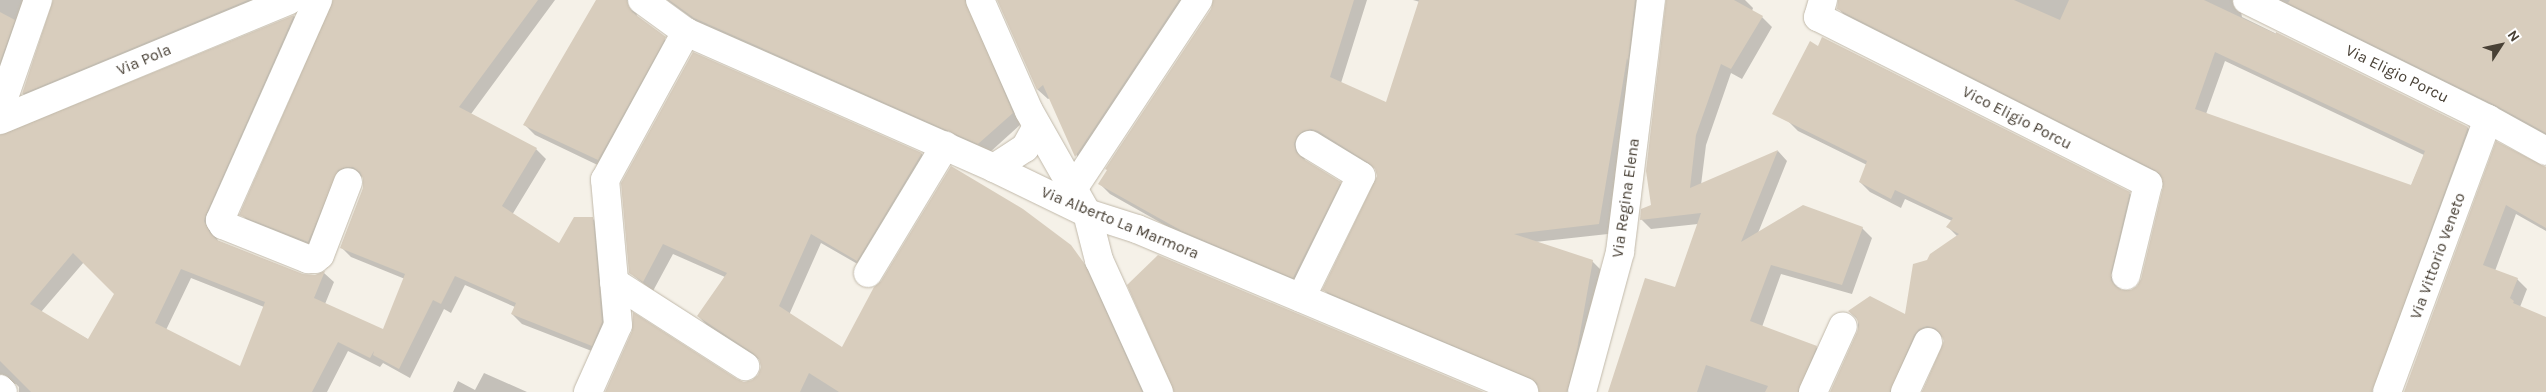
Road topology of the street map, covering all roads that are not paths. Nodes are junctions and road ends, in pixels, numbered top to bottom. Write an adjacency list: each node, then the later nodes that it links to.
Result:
1 (38, 0): 11 (street)
2 (288, 0): 13 (street, Via Pola)
3 (318, 0): 19 (street)
4 (642, 0): 10 (street, Via Alberto La Marmora)
5 (980, 0): 14 (street)
6 (1198, 0): 20 (street)
7 (1651, 0): 36 (street, Via Regina Elena)
8 (1823, 0): 25 (street, Vico Eligio Porcu)
9 (2247, 0): 12 (street, Via Eligio Porcu)
10 (686, 32): 16 (street, Via Alberto La Marmora); 26 (street)
11 (0, 109)
12 (2488, 119): 17 (street, Via Eligio Porcu); 39 (street, Via Vittorio Veneto)
13 (0, 120)
14 (1037, 126): 18 (street); 20 (street)
15 (1310, 145): 27 (street)
16 (944, 146): 18 (street, Via Alberto La Marmora); 24 (street)
17 (2546, 151)
18 (994, 168): 21 (street, Via Alberto La Marmora)
19 (348, 182)
20 (1073, 189): 21 (street)
21 (1087, 213): 22 (street, Via Alberto La Marmora); 23 (street)
22 (1137, 229): 23 (street); 27 (street, Via Alberto La Marmora)
23 (1099, 260): 34 (street)
24 (868, 273)
25 (2126, 275)
26 (614, 282): 30 (street); 33 (street)
27 (1301, 298): 35 (street, Via Alberto La Marmora)
28 (1843, 326): 37 (street)
29 (1928, 342): 38 (street)
30 (745, 366)
31 (0, 389): 32 (street)
32 (3, 392)
33 (588, 392)
34 (1159, 392)
35 (1524, 392)
36 (1582, 392)
37 (1813, 392)
38 (1905, 392)
39 (2387, 392)

